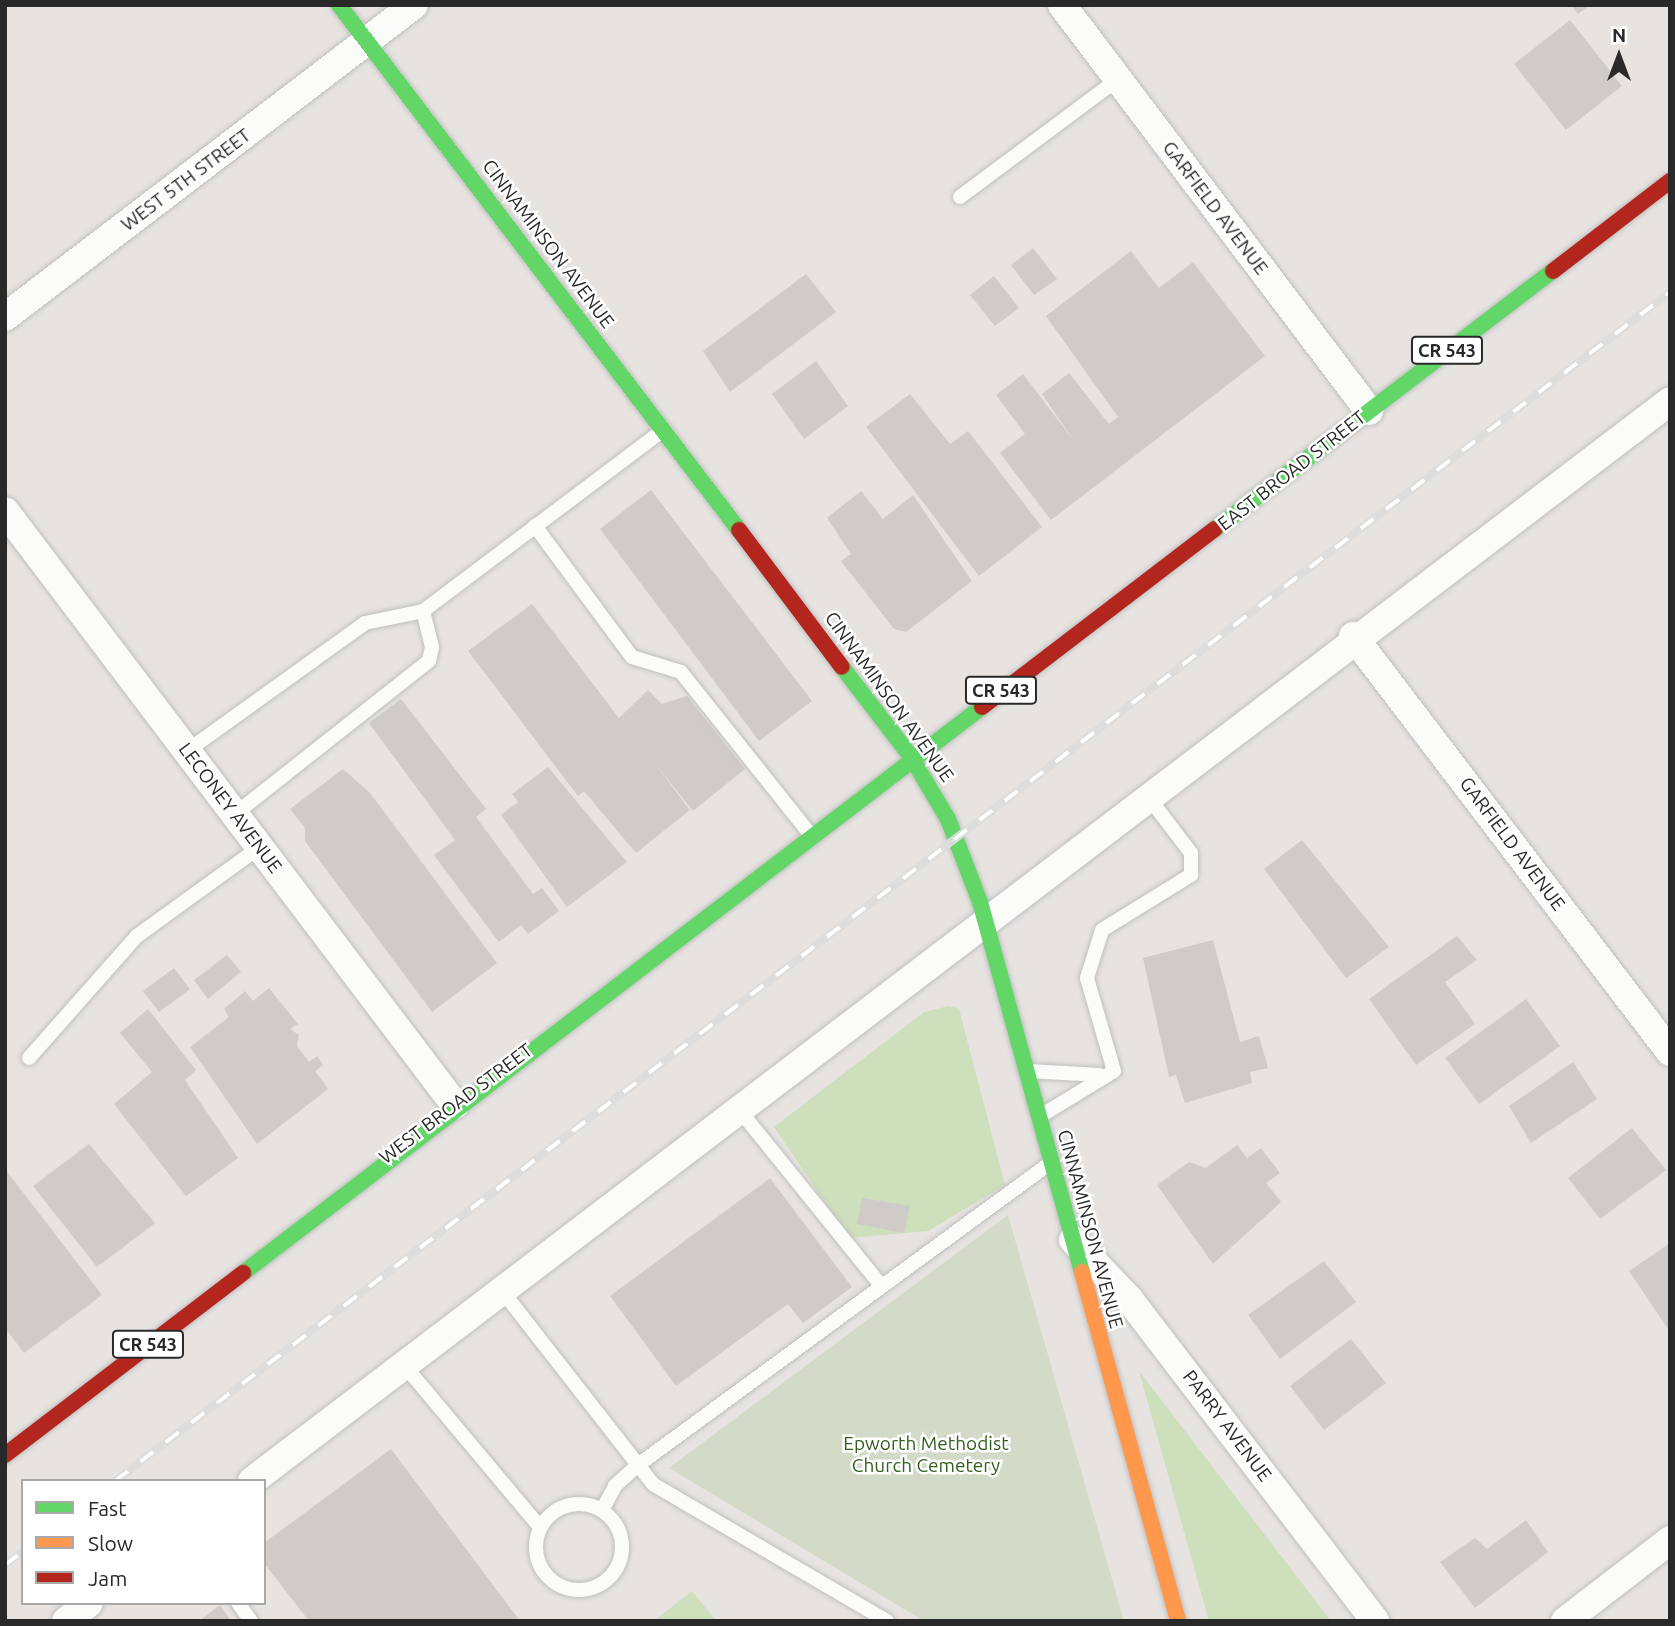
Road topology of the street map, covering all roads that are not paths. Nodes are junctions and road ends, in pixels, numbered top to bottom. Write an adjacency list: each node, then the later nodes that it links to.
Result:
1 (339, 5): 4 (main road, CINNAMINSON AVENUE)
2 (414, 5): 4 (street, WEST 5TH STREET)
3 (1062, 5): 5 (street, GARFIELD AVENUE)
4 (366, 42): 8 (street, WEST 5TH STREET); 11 (main road, CINNAMINSON AVENUE)
5 (1117, 80): 7 (lane); 10 (street, GARFIELD AVENUE)
6 (1670, 181): 10 (main road, EAST BROAD STREET / CR 543)
7 (960, 197)
8 (5, 317)
9 (1670, 401): 15 (street)
10 (1369, 411): 17 (main road, EAST BROAD STREET / CR 543)
11 (663, 430): 13 (lane); 17 (main road, CINNAMINSON AVENUE)
12 (5, 511): 16 (street, LECONEY AVENUE)
13 (535, 526): 14 (lane); 20 (lane)
14 (423, 611): 16 (lane); 19 (lane)
15 (1353, 636): 18 (street); 23 (street, GARFIELD AVENUE)
16 (187, 751): 19 (street, LECONEY AVENUE)
17 (911, 757): 20 (main road, WEST BROAD STREET / CR 543); 22 (main road, CINNAMINSON AVENUE)
18 (1146, 794): 22 (street); 26 (lane)
19 (235, 814): 21 (street, LECONEY AVENUE)
20 (810, 834): 27 (main road, WEST BROAD STREET / CR 543)
21 (260, 847): 24 (lane); 27 (street, LECONEY AVENUE)
22 (987, 926): 25 (main road, CINNAMINSON AVENUE); 28 (street)
23 (1670, 1052)
24 (29, 1058)
25 (1024, 1071): 26 (lane); 29 (main road, CINNAMINSON AVENUE)
26 (1100, 1075): 29 (lane)
27 (455, 1105): 35 (main road, WEST BROAD STREET / CR 543)
28 (741, 1112): 32 (lane); 33 (street)
29 (1038, 1118): 30 (main road, CINNAMINSON AVENUE)
30 (1051, 1164): 31 (main road, CINNAMINSON AVENUE); 32 (lane)
31 (1071, 1238): 46 (main road, CINNAMINSON AVENUE); 47 (street, PARRY AVENUE)
32 (880, 1284): 36 (lane)
33 (503, 1292): 34 (street); 36 (lane)
34 (404, 1366): 37 (street); 39 (lane)
35 (5, 1455)
36 (638, 1465): 38 (lane); 45 (lane)
37 (255, 1479)
38 (602, 1510): 39 (lane); 39 (lane)
39 (540, 1527)
40 (1670, 1540): 48 (street)
41 (86, 1605): 43 (street)
42 (239, 1605): 44 (lane)
43 (66, 1621)
44 (251, 1621)
45 (887, 1621)
46 (1178, 1621)
47 (1375, 1621)
48 (1565, 1621)

